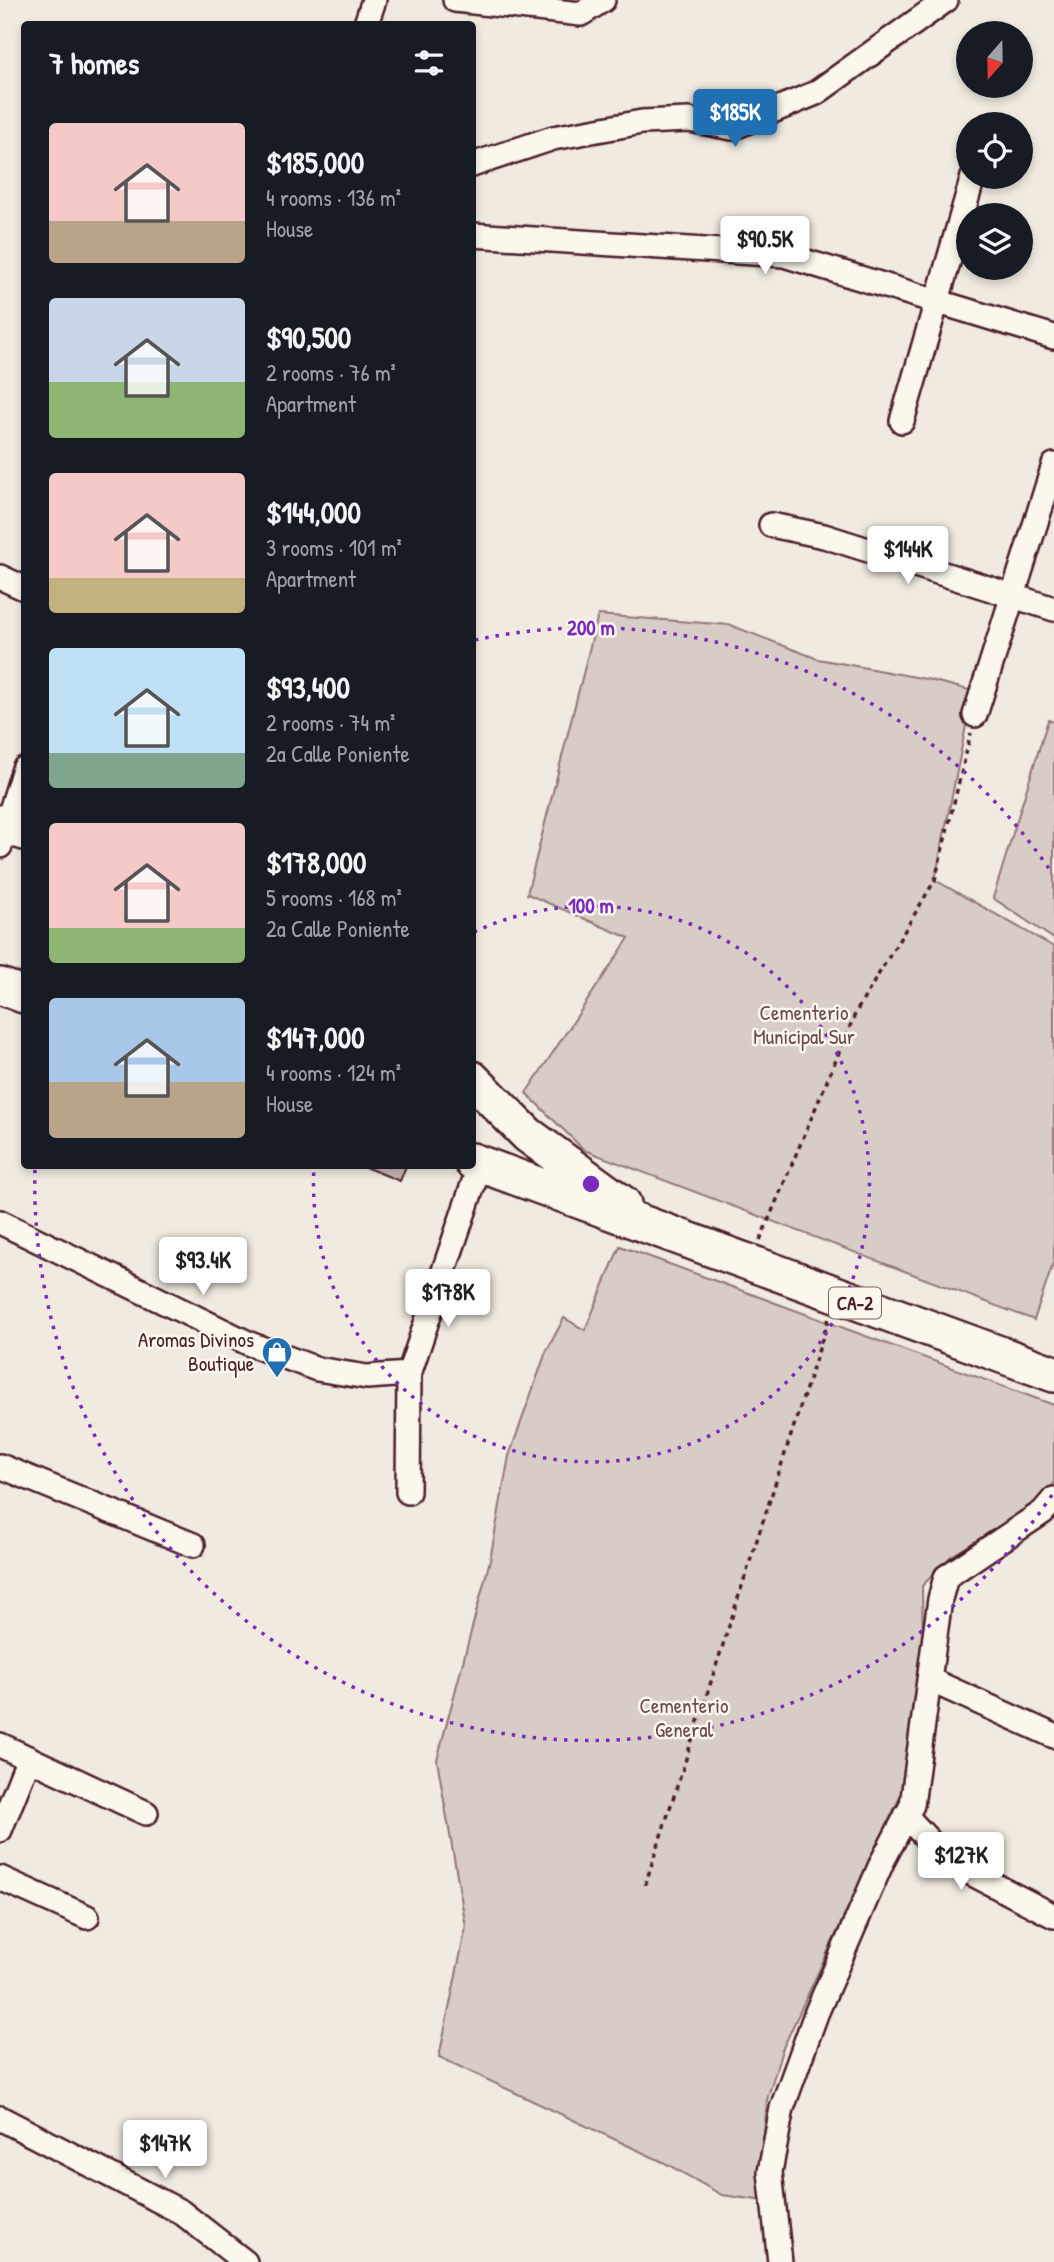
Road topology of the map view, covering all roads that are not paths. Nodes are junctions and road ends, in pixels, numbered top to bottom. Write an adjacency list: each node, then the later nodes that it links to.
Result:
1 (374, 0): 5 (street)
2 (455, 0): 3 (street)
3 (603, 0)
4 (946, 0): 6 (street)
5 (367, 21)
6 (476, 164)
7 (970, 189): 9 (street)
8 (476, 235): 9 (street)
9 (937, 301): 10 (street); 11 (street)
10 (1054, 337)
11 (902, 421)
12 (1054, 465): 16 (street)
13 (771, 525): 16 (street)
14 (0, 577): 15 (street)
15 (21, 587)
16 (1013, 597): 17 (street); 18 (street)
17 (1054, 610)
18 (975, 715)
19 (21, 781): 20 (street)
20 (8, 832)
21 (0, 986): 22 (main road)
22 (21, 994)
23 (476, 1083): 24 (main road, CA-2)
24 (528, 1135): 25 (main road); 27 (main road, CA-2)
25 (482, 1165): 27 (main road, CA-2); 28 (street)
26 (0, 1222): 28 (street)
27 (657, 1228): 29 (main road, CA-2)
28 (409, 1374): 31 (street)
29 (1054, 1374)
30 (0, 1466): 33 (street)
31 (408, 1492)
32 (1050, 1509): 34 (street)
33 (193, 1545)
34 (930, 1680): 35 (street); 39 (street)
35 (1054, 1736)
36 (0, 1745): 37 (street)
37 (29, 1758): 38 (street); 40 (street)
38 (146, 1813)
39 (906, 1816): 42 (street); 46 (street)
40 (0, 1830)
41 (0, 1878): 43 (street)
42 (1054, 1916)
43 (87, 1917)
44 (0, 2118): 45 (street)
45 (246, 2262)
46 (780, 2262)

